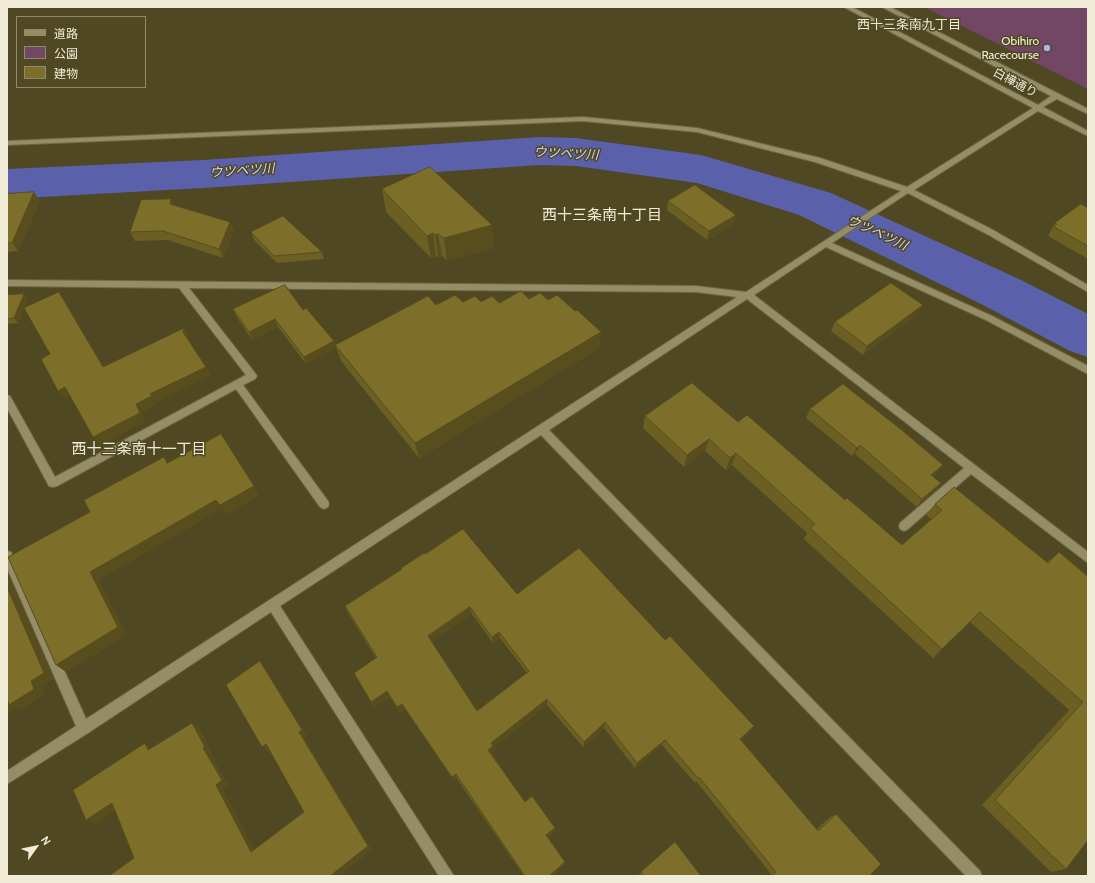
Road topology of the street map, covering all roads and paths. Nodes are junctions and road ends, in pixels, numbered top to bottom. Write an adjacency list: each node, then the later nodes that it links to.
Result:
1 (847, 7): 4 (street, 白樺通り)
2 (885, 7): 3 (street, 白樺通り)
3 (1056, 96): 4 (street); 5 (street, 白樺通り)
4 (1038, 108): 6 (street, 白樺通り); 8 (street)
5 (1088, 112)
6 (1088, 134)
7 (7, 143): 8 (street)
8 (908, 190): 9 (street); 12 (street)
9 (826, 244): 13 (street); 14 (street)
10 (7, 283): 11 (street)
11 (182, 285): 13 (street); 15 (street)
12 (1088, 289)
13 (748, 296): 17 (street); 18 (street)
14 (1088, 370)
15 (237, 384): 16 (street); 19 (street)
16 (7, 399)
17 (543, 430): 23 (street); 27 (street)
18 (971, 468): 20 (street); 22 (street)
19 (324, 504)
20 (904, 526)
21 (7, 556): 24 (street)
22 (1088, 558)
23 (273, 605): 24 (street); 26 (street)
24 (84, 729): 25 (street)
25 (7, 778)
26 (447, 876)
27 (974, 876)

